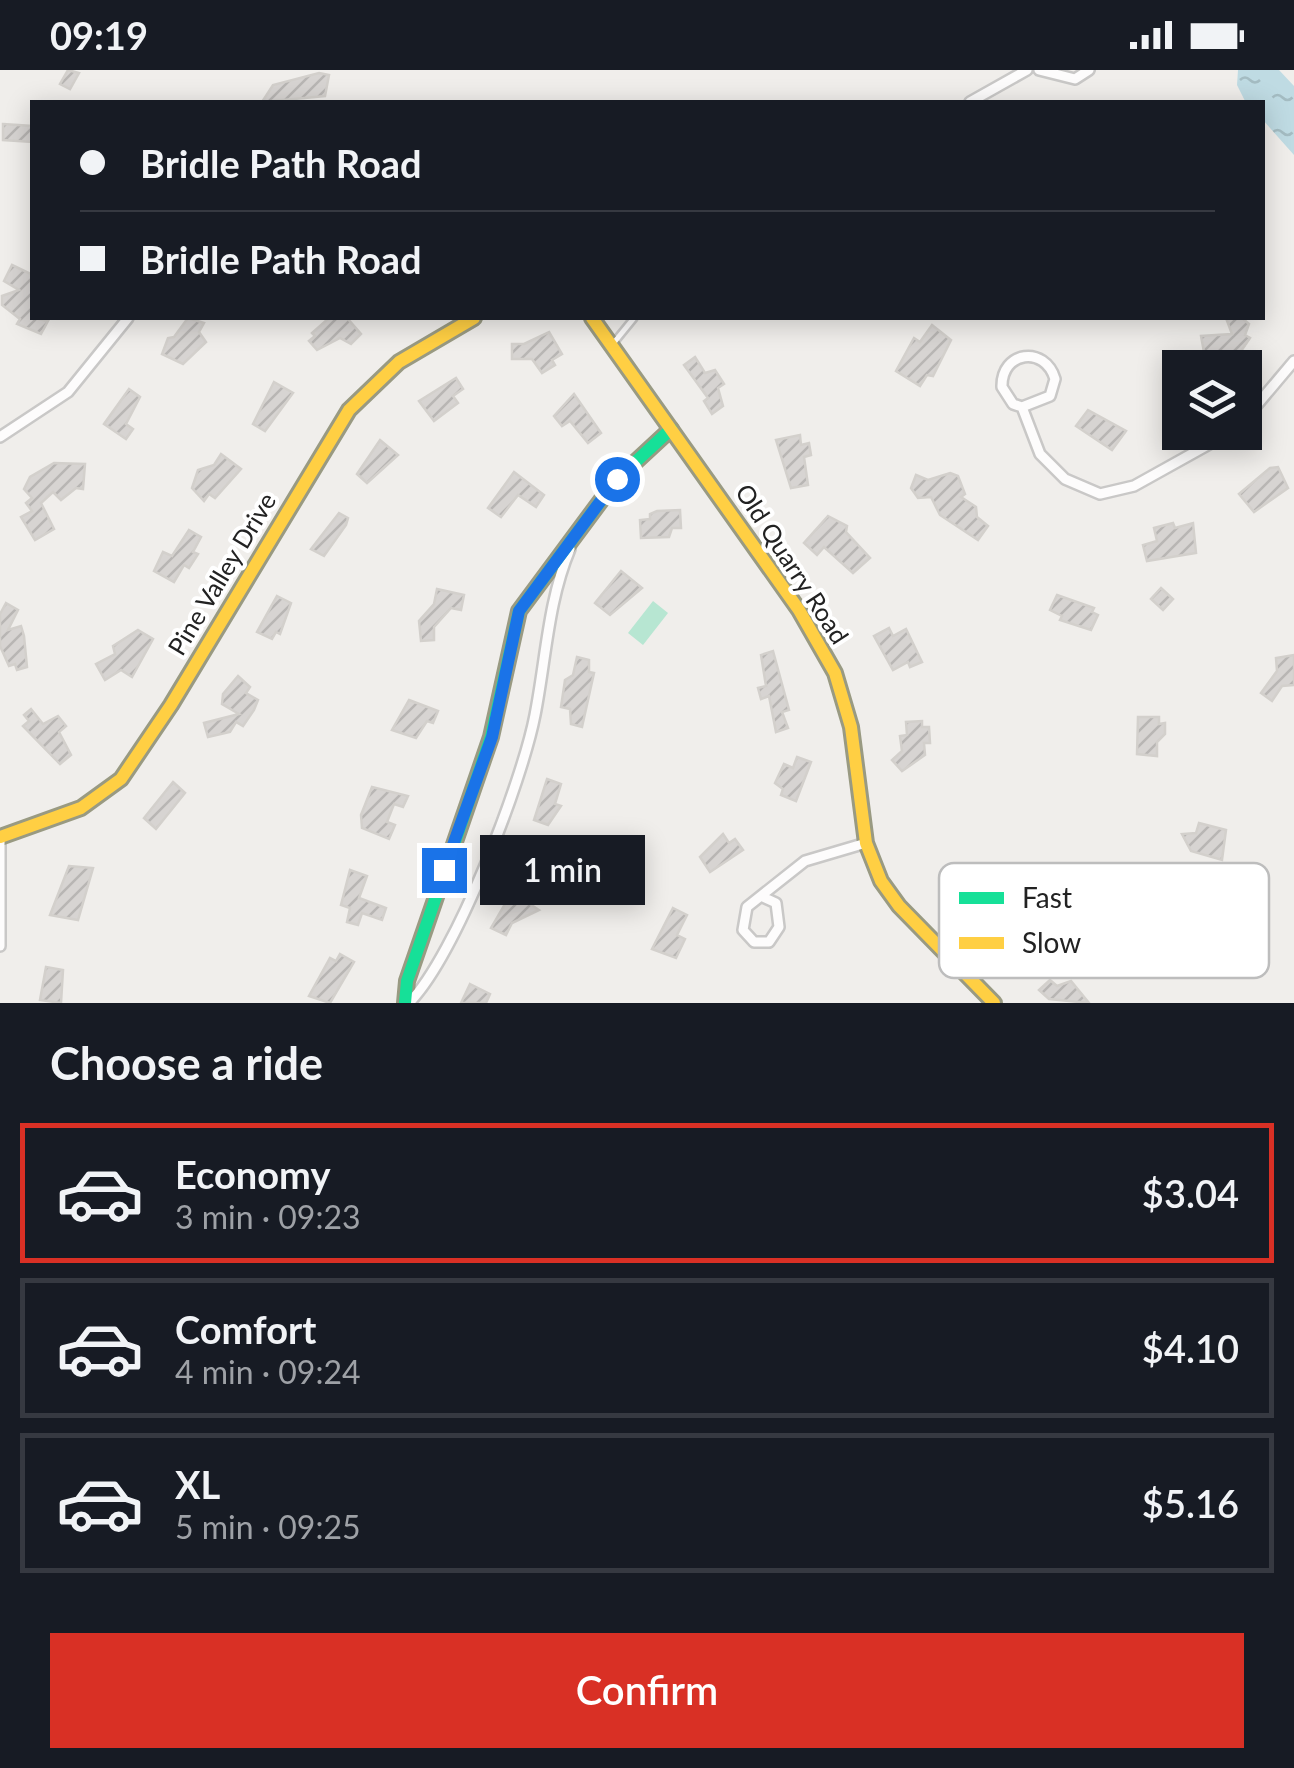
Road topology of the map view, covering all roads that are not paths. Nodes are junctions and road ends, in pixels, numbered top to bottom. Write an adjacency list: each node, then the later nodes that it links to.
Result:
1 (1026, 70): 4 (street)
2 (1040, 70): 3 (street)
3 (1089, 70)
4 (974, 100)
5 (126, 320): 14 (street)
6 (471, 320): 17 (street, Pine Valley Drive)
7 (593, 320): 9 (street, Old Quarry Road)
8 (632, 320): 9 (lane)
9 (610, 347): 13 (street, Old Quarry Road)
10 (1294, 360): 11 (street)
11 (1262, 399)
12 (1022, 408): 12 (street); 15 (street)
13 (671, 428): 16 (street); 18 (street, Old Quarry Road)
14 (0, 437)
15 (1199, 450)
16 (574, 539): 23 (street); 23 (street)
17 (0, 837): 20 (street)
18 (866, 844): 19 (street); 21 (street, Old Quarry Road)
19 (763, 897): 19 (street)
20 (0, 946)
21 (939, 947)
22 (970, 978): 24 (street, Old Quarry Road)
23 (407, 1003)
24 (994, 1003)

